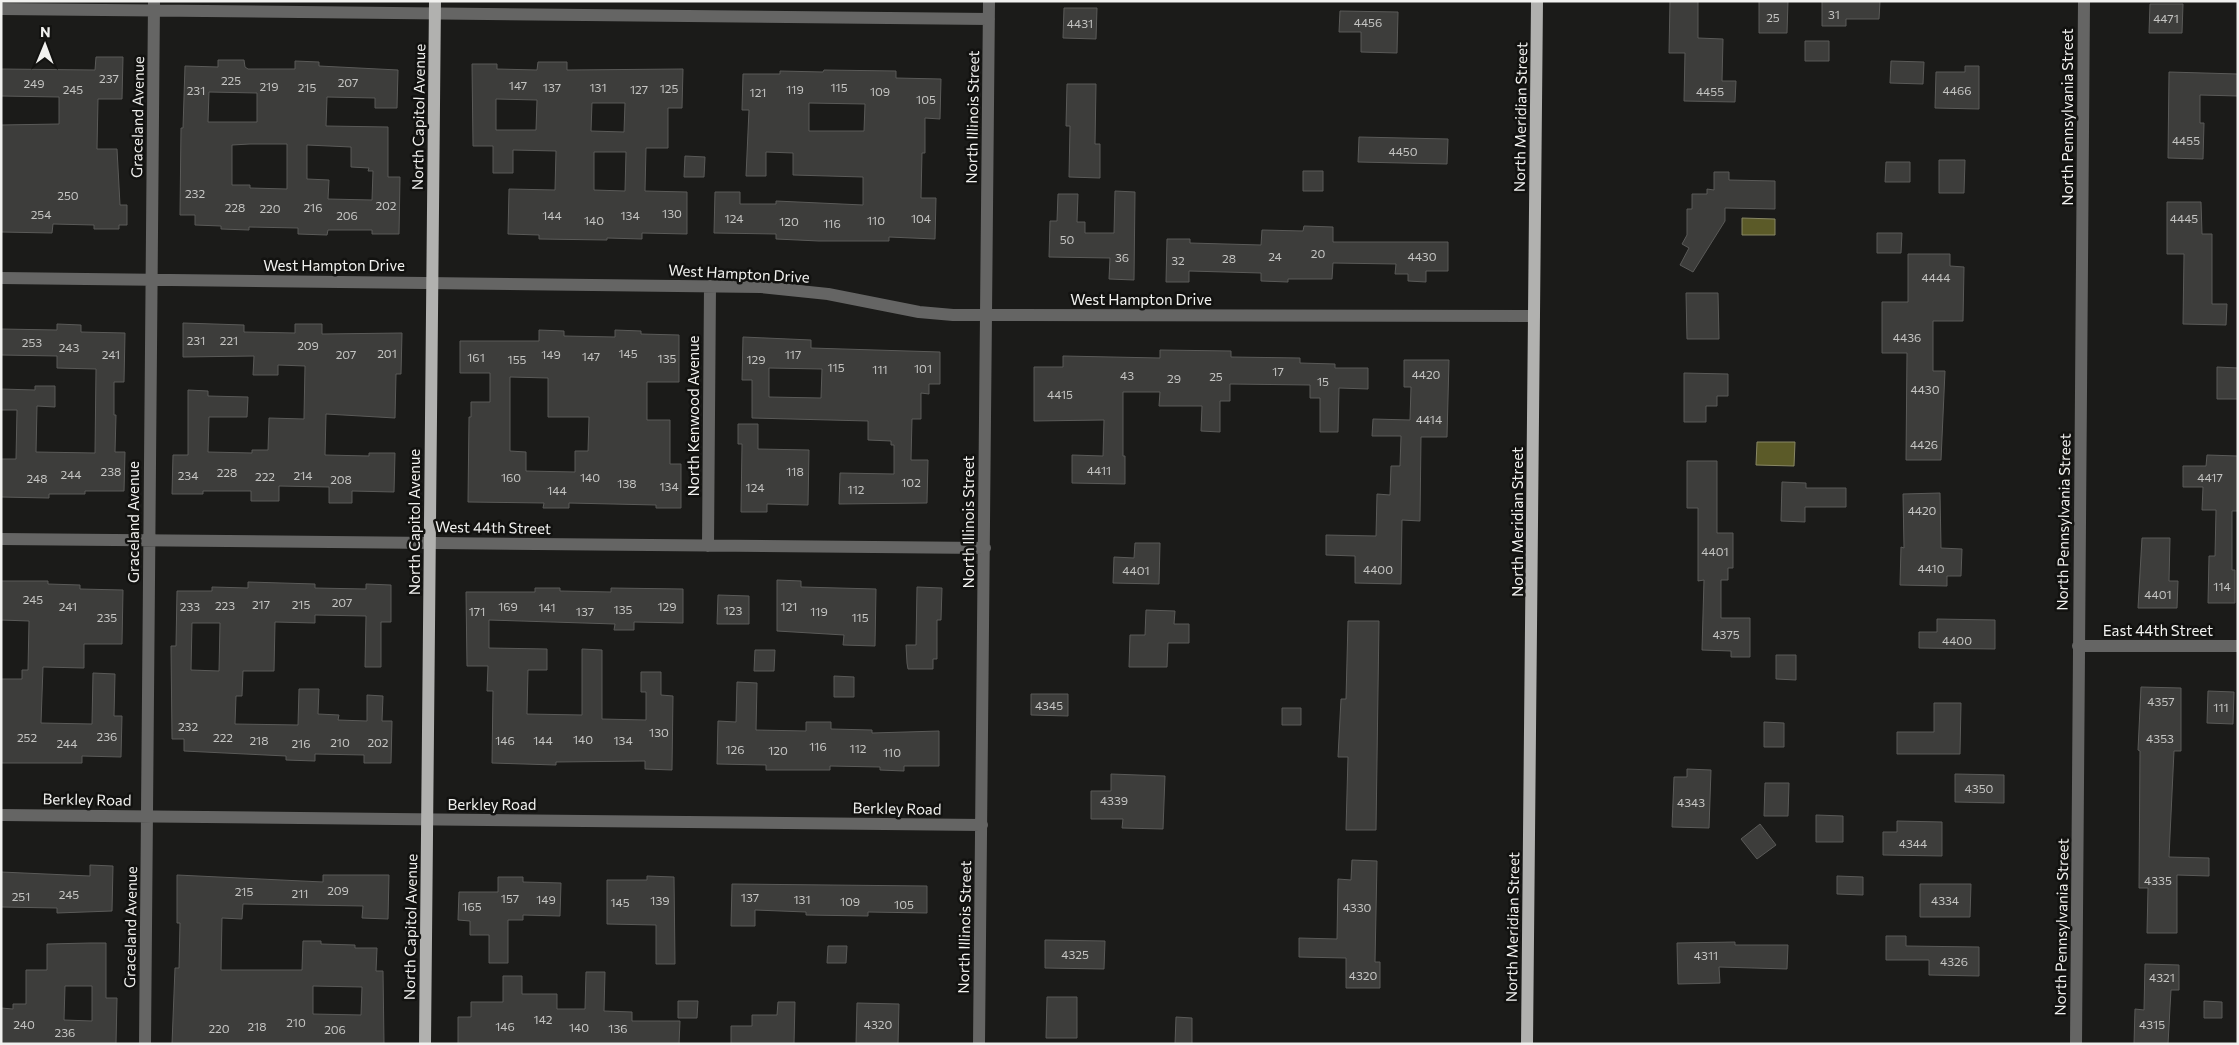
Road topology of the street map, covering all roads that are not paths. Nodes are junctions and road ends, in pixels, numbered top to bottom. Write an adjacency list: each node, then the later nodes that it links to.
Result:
1 (989, 1): 7 (street, North Illinois Street)
2 (1537, 1): 13 (main road, North Meridian Street)
3 (2084, 1): 19 (street, North Pennsylvania Street)
4 (154, 6): 5 (street); 6 (street); 9 (street, Graceland Avenue)
5 (435, 7): 7 (street); 10 (main road, North Capitol Avenue)
6 (1, 9)
7 (989, 18): 12 (street, North Illinois Street)
8 (1, 278): 9 (street, West Hampton Drive)
9 (152, 280): 10 (street, West Hampton Drive); 15 (street, Graceland Avenue)
10 (432, 282): 11 (street, West Hampton Drive); 16 (main road, North Capitol Avenue)
11 (710, 286): 12 (street, West Hampton Drive); 17 (street, North Kenwood Avenue)
12 (986, 315): 13 (street, West Hampton Drive); 18 (street, North Illinois Street)
13 (1534, 316): 28 (main road, North Meridian Street)
14 (1, 539): 15 (street, West 44th Street)
15 (149, 541): 16 (street, West 44th Street); 22 (street, Graceland Avenue)
16 (430, 543): 17 (street, West 44th Street); 23 (main road, North Capitol Avenue)
17 (708, 546): 18 (street, West 44th Street)
18 (985, 548): 24 (street, North Illinois Street)
19 (2078, 646): 20 (street, East 44th Street); 29 (street, North Pennsylvania Street)
20 (2238, 646)
21 (1, 815): 22 (street, Berkley Road)
22 (148, 816): 23 (street, Berkley Road); 25 (street, Graceland Avenue)
23 (427, 820): 24 (street, Berkley Road); 26 (main road, North Capitol Avenue)
24 (982, 825): 27 (street, North Illinois Street)
25 (145, 1044)
26 (425, 1044)
27 (980, 1044)
28 (1527, 1044)
29 (2076, 1044)

